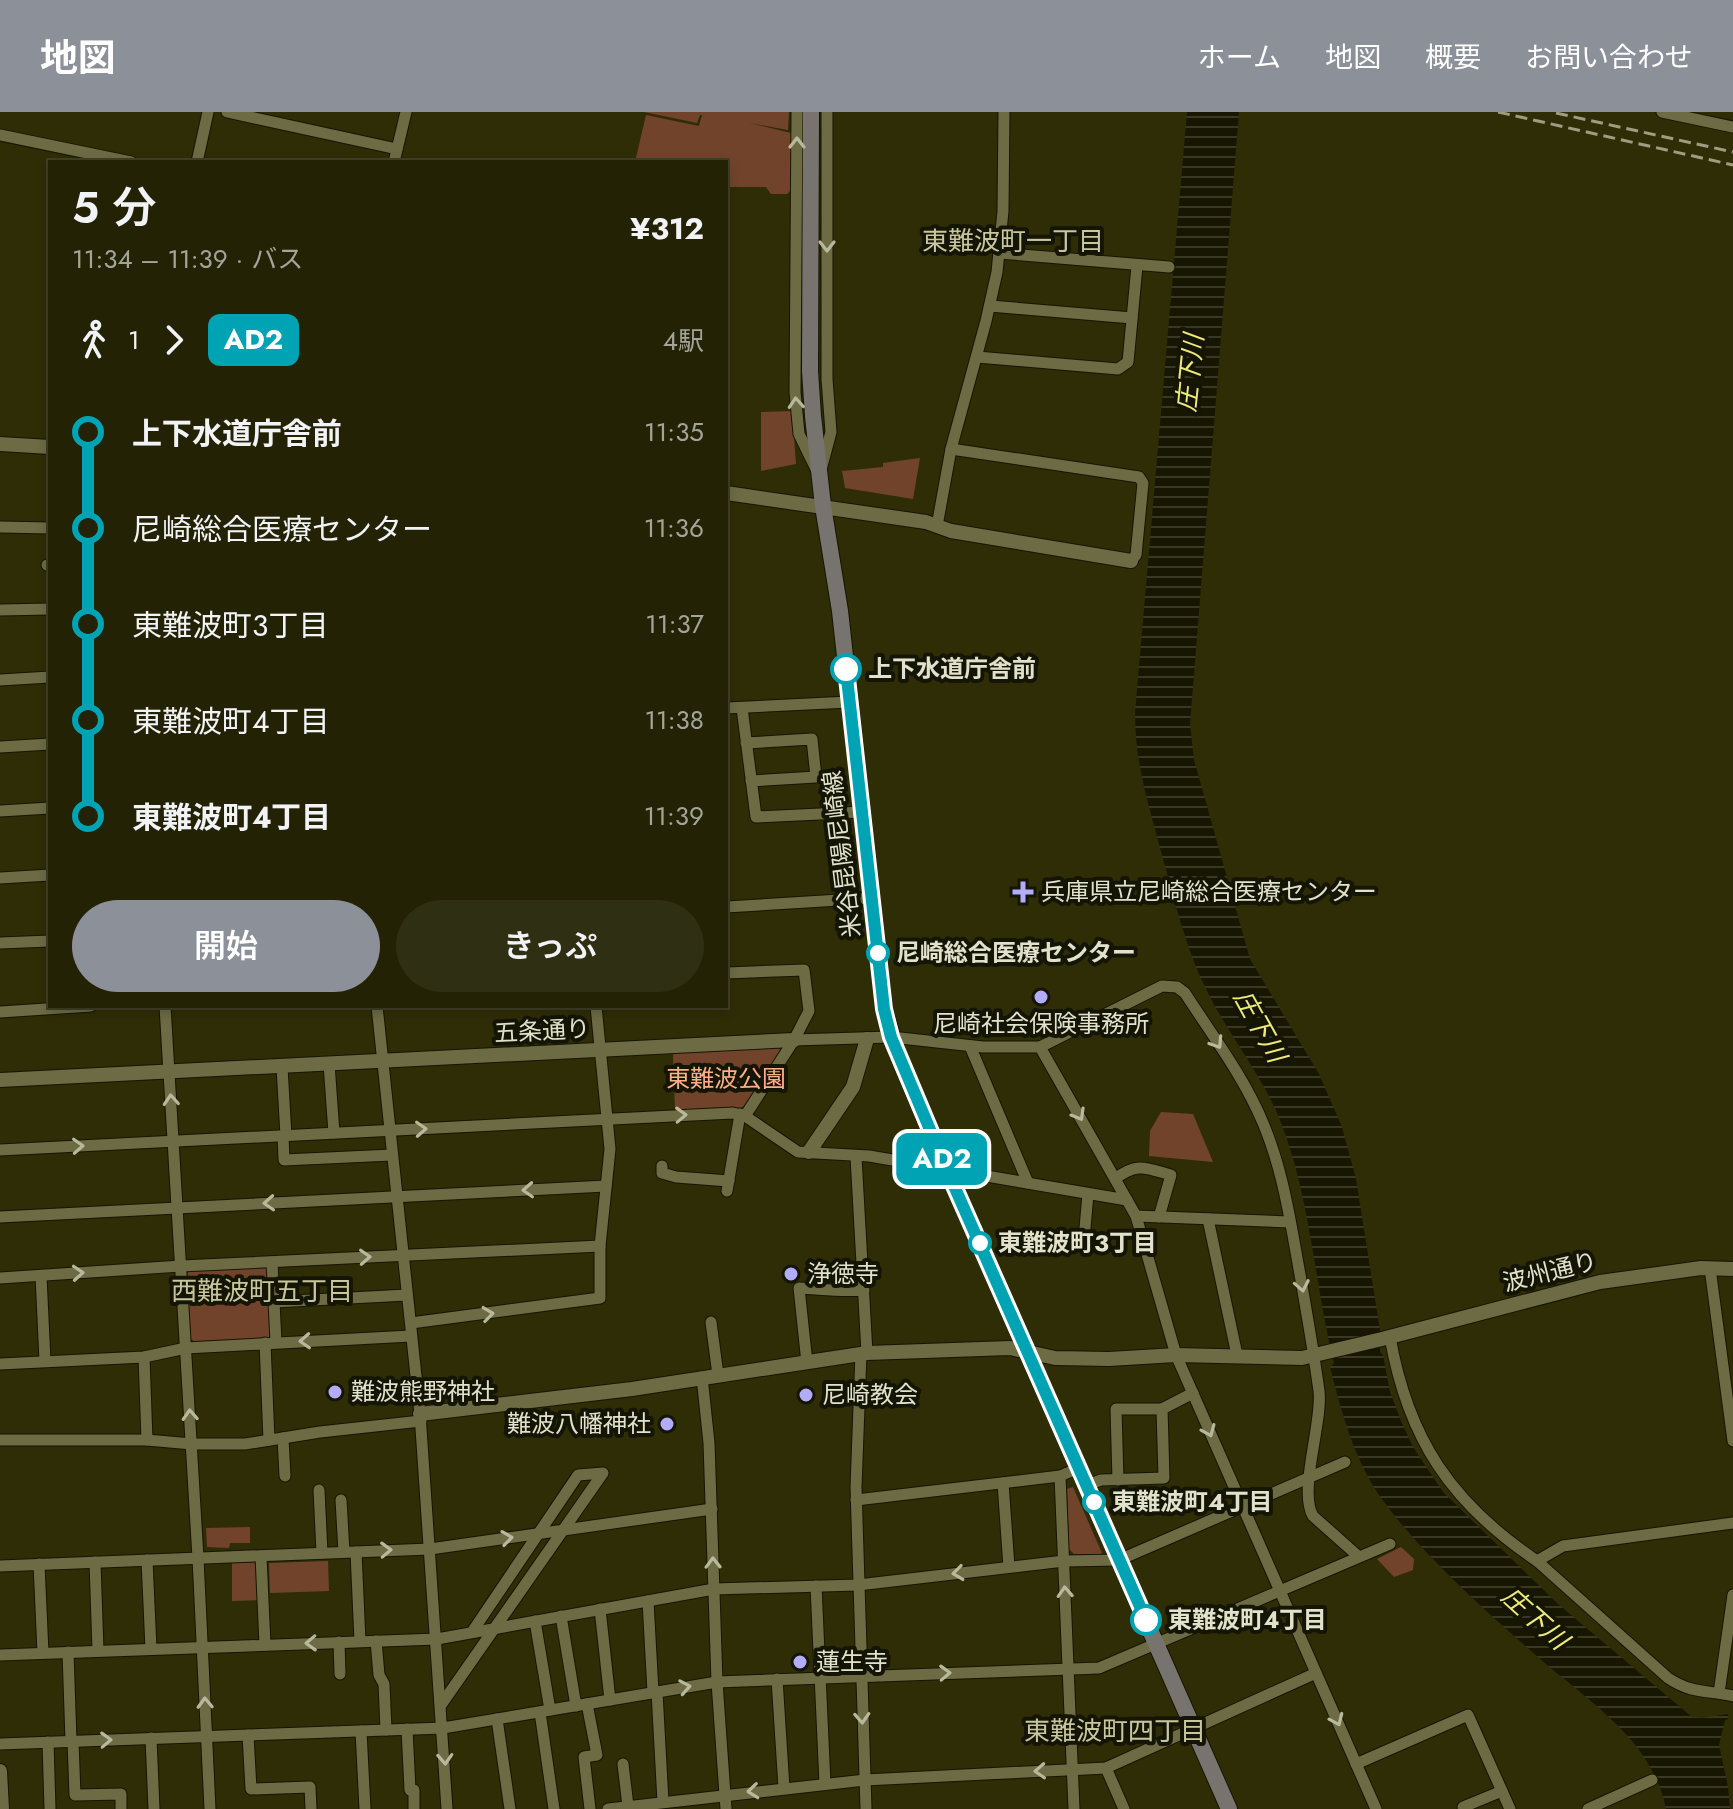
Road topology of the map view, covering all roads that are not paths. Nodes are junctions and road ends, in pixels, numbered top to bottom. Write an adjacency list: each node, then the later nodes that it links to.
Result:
1 (208, 112): 14 (street)
2 (227, 112): 9 (street)
3 (406, 112): 12 (street)
4 (797, 112): 25 (street, one-way to 4)
5 (811, 112): 25 (main road, 米谷昆陽尼崎線)
6 (827, 112): 25 (street, one-way to 25)
7 (1004, 112): 16 (street)
8 (1662, 112): 10 (street)
9 (268, 116): 12 (street)
10 (1733, 127)
11 (0, 135): 13 (street)
12 (397, 149): 15 (street)
13 (121, 160)
14 (197, 160)
15 (394, 160)
16 (999, 253): 17 (street); 19 (street)
17 (1137, 266): 18 (street); 20 (street)
18 (1169, 267)
19 (990, 306): 20 (street); 21 (street)
20 (1132, 318): 21 (street)
21 (977, 357): 24 (street)
22 (0, 444): 23 (street)
23 (48, 447)
24 (951, 449): 28 (street); 31 (street)
25 (820, 476): 27 (main road, 米谷昆陽尼崎線)
26 (728, 493): 27 (street)
27 (823, 506): 28 (street); 36 (main road, 米谷昆陽尼崎線)
28 (937, 526): 31 (street)
29 (0, 527): 30 (street)
30 (48, 528)
31 (1131, 561)
32 (48, 609): 33 (street)
33 (0, 610)
34 (48, 677): 35 (street)
35 (0, 680)
36 (849, 702): 38 (street); 45 (main road, 米谷昆陽尼崎線)
37 (728, 708): 38 (street)
38 (742, 708): 39 (street)
39 (746, 743): 42 (street); 42 (street)
40 (48, 744): 41 (street)
41 (0, 747)
42 (751, 781): 45 (street)
43 (48, 808): 44 (street)
44 (0, 811)
45 (862, 812): 48 (main road, 米谷昆陽尼崎線)
46 (48, 875): 47 (street)
47 (0, 878)
48 (872, 898): 49 (street); 58 (main road, 米谷昆陽尼崎線)
49 (728, 907)
50 (48, 941): 51 (street)
51 (0, 943)
52 (728, 973): 60 (street)
53 (61, 1008): 57 (street)
54 (165, 1008): 67 (street)
55 (377, 1008): 64 (street)
56 (596, 1008): 63 (street)
57 (0, 1012)
58 (891, 1037): 59 (street, 五条通り); 61 (street, 五条通り); 80 (main road, 米谷昆陽尼崎線)
59 (867, 1039): 60 (street, 五条通り); 76 (street)
60 (794, 1040): 63 (street, 五条通り); 69 (street)
61 (970, 1046): 62 (street, 五条通り); 82 (street)
62 (1040, 1047): 81 (street, one-way to 81); 92 (street, 五条通り, one-way to 92)
63 (601, 1050): 64 (street, 五条通り); 70 (street)
64 (383, 1061): 65 (street, 五条通り); 71 (street)
65 (329, 1064): 66 (street, 五条通り); 72 (street)
66 (282, 1067): 67 (street, 五条通り); 73 (street)
67 (169, 1073): 68 (street, 五条通り); 74 (street, one-way to 67)
68 (0, 1080)
69 (742, 1115): 70 (street, one-way to 69); 76 (street); 79 (street)
70 (607, 1118): 71 (street, one-way to 70); 83 (street)
71 (389, 1130): 72 (street); 77 (street)
72 (334, 1133): 73 (street)
73 (285, 1136): 74 (street); 77 (street)
74 (174, 1141): 75 (street, one-way to 74); 87 (street)
75 (0, 1150)
76 (809, 1152): 78 (street)
77 (392, 1155): 85 (street)
78 (856, 1157): 80 (street); 102 (street)
79 (662, 1166)
80 (947, 1170): 82 (street); 111 (main road, 米谷昆陽尼崎線)
81 (1115, 1179): 86 (street); 90 (street)
82 (1028, 1183): 84 (street)
83 (606, 1186): 85 (street, one-way to 85); 94 (street)
84 (1088, 1194): 86 (street); 93 (street)
85 (396, 1197): 87 (street, one-way to 87); 95 (street)
86 (1127, 1200): 88 (street)
87 (178, 1208): 89 (street); 97 (street)
88 (1136, 1216): 90 (street); 114 (street)
89 (0, 1217)
90 (1159, 1217): 91 (street)
91 (1208, 1219): 92 (street); 115 (street)
92 (1290, 1222): 113 (street, one-way to 113)
93 (1085, 1228)
94 (600, 1246): 95 (street); 105 (street, one-way to 94)
95 (403, 1255): 96 (street, one-way to 95); 103 (street)
96 (272, 1262): 97 (street); 104 (street)
97 (181, 1266): 100 (street, one-way to 97); 110 (street)
98 (1710, 1268): 99 (street, 波州通り); 108 (street, 波州通り); 129 (street)
99 (1733, 1269)
100 (41, 1276): 101 (street); 117 (street)
101 (0, 1278)
102 (864, 1290): 112 (street); 118 (street)
103 (407, 1295): 104 (street); 105 (street)
104 (274, 1302): 109 (street)
105 (411, 1323): 107 (street)
106 (709, 1326): 120 (street)
107 (411, 1336): 109 (street, one-way to 109); 124 (street)
108 (1386, 1338): 113 (street, 波州通り); 157 (street)
109 (270, 1342): 110 (street); 128 (street)
110 (186, 1348): 116 (street); 130 (street, one-way to 110)
111 (1027, 1350): 112 (street); 114 (street); 132 (main road, 米谷昆陽尼崎線)
112 (864, 1353): 118 (street); 141 (street)
113 (1322, 1354): 115 (street); 135 (street)
114 (1176, 1355): 115 (street); 122 (street)
115 (1237, 1355)
116 (144, 1357): 117 (street); 127 (street)
117 (45, 1361): 119 (street)
118 (807, 1363): 120 (street)
119 (0, 1364)
120 (718, 1375): 121 (street)
121 (702, 1377): 124 (street); 143 (street)
122 (1193, 1393): 123 (street); 142 (street, one-way to 142)
123 (1162, 1409): 136 (street); 136 (street)
124 (420, 1417): 125 (street); 148 (street)
125 (283, 1438): 128 (street); 133 (street)
126 (0, 1440): 127 (street)
127 (147, 1440): 130 (street)
128 (269, 1440): 130 (street)
129 (1733, 1441)
130 (192, 1444): 153 (street)
131 (1345, 1462): 135 (street)
132 (1079, 1468): 134 (street); 138 (main road, 米谷昆陽尼崎線)
133 (285, 1476)
134 (1060, 1476): 137 (street); 156 (street)
135 (1309, 1477): 142 (street); 152 (street)
136 (1118, 1480): 138 (street)
137 (1003, 1483): 141 (street); 161 (street)
138 (1087, 1485): 155 (main road, 米谷昆陽尼崎線)
139 (319, 1490): 150 (street)
140 (341, 1500): 149 (street)
141 (856, 1500): 162 (street)
142 (1242, 1506): 155 (street); 165 (street)
143 (712, 1509): 145 (street); 164 (street, one-way to 143)
144 (1733, 1523): 157 (street)
145 (566, 1529): 146 (street); 146 (street); 171 (street)
146 (541, 1533): 148 (street, one-way to 146); 172 (street)
147 (1390, 1544): 152 (street)
148 (430, 1549): 149 (street, one-way to 148); 173 (street)
149 (350, 1552): 150 (street); 174 (street)
150 (322, 1553): 151 (street)
151 (261, 1556): 153 (street); 178 (street)
152 (1358, 1556): 165 (street)
153 (198, 1558): 154 (street); 179 (street)
154 (147, 1560): 158 (street); 180 (street)
155 (1119, 1560): 156 (street); 177 (main road, 米谷昆陽尼崎線)
156 (1064, 1561): 161 (street); 185 (street, one-way to 156)
157 (1537, 1561): 193 (street)
158 (95, 1562): 159 (street); 181 (street)
159 (39, 1564): 160 (street); 183 (street)
160 (0, 1566)
161 (1009, 1567): 162 (street, one-way to 162)
162 (858, 1585): 163 (street); 188 (street)
163 (816, 1586): 164 (street); 189 (street)
164 (714, 1589): 167 (street); 191 (street)
165 (1280, 1590): 177 (street); 186 (street)
166 (1733, 1595): 193 (street)
167 (648, 1601): 168 (street); 192 (street)
168 (600, 1609): 169 (street); 195 (street)
169 (561, 1616): 170 (street); 197 (street)
170 (535, 1621): 171 (street); 198 (street)
171 (497, 1628): 172 (street); 196 (street)
172 (472, 1632): 173 (street)
173 (437, 1639): 175 (street); 196 (street)
174 (360, 1641): 175 (street); 176 (street)
175 (376, 1641): 203 (street)
176 (339, 1642): 178 (street, one-way to 178); 187 (street)
177 (1157, 1644): 185 (street); 202 (main road, 米谷昆陽尼崎線)
178 (265, 1645): 179 (street)
179 (203, 1647): 180 (street); 206 (street, one-way to 179)
180 (151, 1649): 181 (street)
181 (98, 1651): 182 (street)
182 (68, 1652): 183 (street); 208 (street)
183 (43, 1653): 184 (street)
184 (0, 1655)
185 (1069, 1670): 188 (street, one-way to 185); 214 (street)
186 (1316, 1673): 202 (street); 212 (street, one-way to 212)
187 (340, 1674)
188 (860, 1676): 189 (street); 216 (street, one-way to 216)
189 (819, 1677): 190 (street); 218 (street)
190 (777, 1679): 191 (street); 219 (street)
191 (717, 1682): 192 (street, one-way to 191); 221 (street)
192 (655, 1692): 195 (street); 222 (street)
193 (1719, 1693): 194 (street)
194 (1733, 1696)
195 (610, 1700): 197 (street)
196 (441, 1705): 200 (street)
197 (581, 1705): 198 (street); 236 (street)
198 (545, 1711): 199 (street); 235 (street)
199 (497, 1719): 200 (street); 234 (street)
200 (443, 1728): 201 (street); 233 (street, one-way to 233)
201 (407, 1729): 203 (street); 232 (street)
202 (1194, 1729): 213 (street); 242 (main road, 米谷昆陽尼崎線)
203 (386, 1730): 204 (street)
204 (361, 1731): 205 (street); 231 (street)
205 (248, 1735): 206 (street); 230 (street)
206 (207, 1736): 207 (street); 229 (street)
207 (151, 1738): 208 (street, one-way to 207); 228 (street)
208 (72, 1741): 209 (street); 227 (street)
209 (48, 1742): 210 (street); 226 (street)
210 (0, 1744)
211 (623, 1764): 223 (street)
212 (1356, 1764): 220 (street); 243 (street)
213 (1106, 1768): 214 (street); 241 (street)
214 (1073, 1769): 216 (street, one-way to 216); 240 (street)
215 (0, 1771): 225 (street)
216 (865, 1780): 218 (street); 239 (street)
217 (1652, 1780): 245 (street)
218 (825, 1784): 219 (street)
219 (784, 1788): 221 (street, one-way to 221)
220 (1502, 1791): 224 (street); 244 (street)
221 (725, 1794): 222 (street); 238 (street)
222 (663, 1802): 223 (street)
223 (628, 1806): 237 (street)
224 (1463, 1807)
225 (2, 1809)
226 (50, 1809)
227 (121, 1809)
228 (154, 1809)
229 (210, 1809)
230 (311, 1809)
231 (365, 1809)
232 (414, 1809)
233 (447, 1809)
234 (510, 1809)
235 (554, 1809)
236 (590, 1809)
237 (608, 1809)
238 (726, 1809)
239 (866, 1809)
240 (1074, 1809)
241 (1124, 1809)
242 (1229, 1809)
243 (1376, 1809)
244 (1510, 1809)
245 (1588, 1809)

